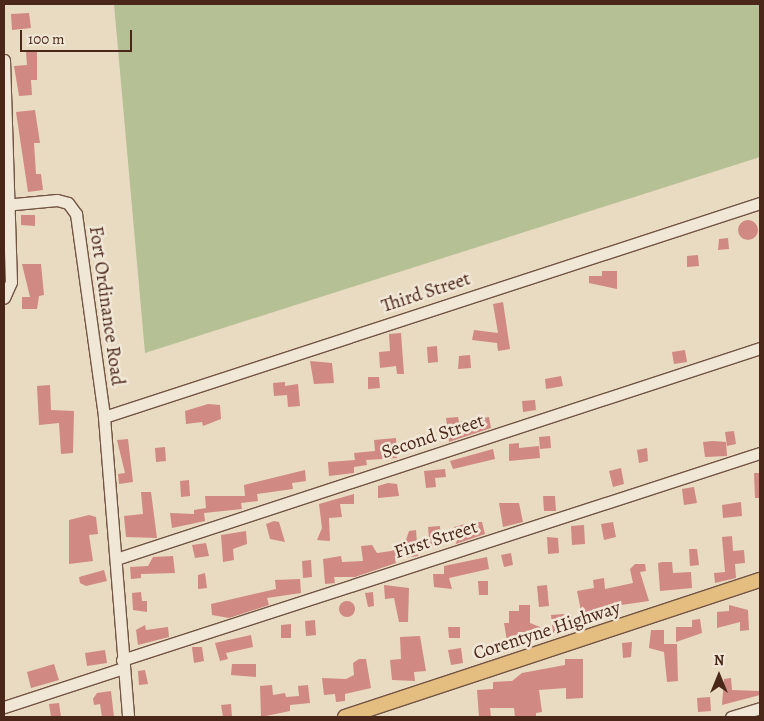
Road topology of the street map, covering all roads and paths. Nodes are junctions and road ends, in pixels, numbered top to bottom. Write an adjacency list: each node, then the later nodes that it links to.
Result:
1 (4, 60): 2 (street)
2 (4, 130): 4 (street)
3 (760, 202): 7 (street, Third Street)
4 (7, 204): 5 (street); 7 (street, Fort Ordinance Road)
5 (4, 298)
6 (760, 348): 9 (street, Second Street)
7 (104, 417): 9 (street, Fort Ordinance Road)
8 (760, 453): 11 (street, First Street)
9 (116, 559): 11 (street, Fort Ordinance Road)
10 (760, 580): 15 (main road, Corentyne Highway)
11 (123, 664): 12 (street, First Street); 14 (street, Fort Ordinance Road)
12 (4, 707)
13 (760, 708): 16 (street)
14 (128, 717)
15 (345, 717)
16 (731, 717)

